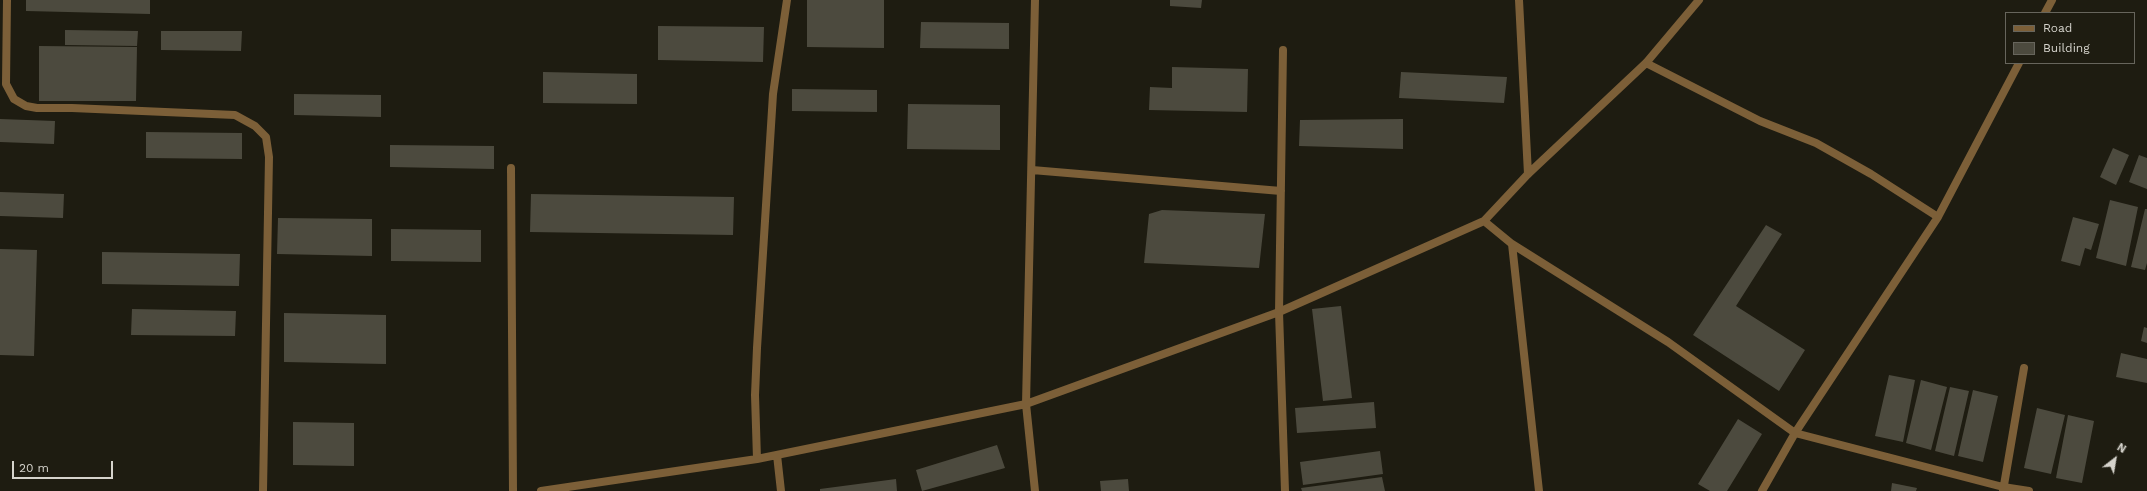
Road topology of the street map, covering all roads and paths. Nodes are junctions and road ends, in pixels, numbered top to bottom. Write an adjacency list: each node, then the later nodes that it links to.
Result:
1 (7, 0): 25 (street)
2 (787, 0): 23 (street)
3 (1035, 0): 12 (street)
4 (1519, 0): 13 (street)
5 (1699, 0): 9 (street)
6 (2052, 0): 7 (street)
7 (2046, 12)
8 (1282, 50): 14 (street)
9 (1646, 63): 13 (street); 15 (street)
10 (2018, 64): 15 (street)
11 (511, 168): 26 (street)
12 (1032, 170): 14 (street); 20 (street)
13 (1528, 174): 16 (street)
14 (1281, 191): 18 (street)
15 (1938, 217): 21 (street)
16 (1484, 221): 17 (street); 18 (street)
17 (1512, 244): 21 (street); 31 (street)
18 (1279, 312): 20 (street); 30 (street)
19 (2024, 368): 24 (street)
20 (1026, 404): 22 (street); 29 (street)
21 (1794, 433): 24 (street); 32 (street)
22 (777, 455): 23 (street); 28 (street)
23 (757, 459): 27 (street)
24 (2003, 489): 33 (street)
25 (263, 491)
26 (513, 491)
27 (541, 491)
28 (781, 491)
29 (1035, 491)
30 (1285, 491)
31 (1539, 491)
32 (1762, 491)
33 (2029, 491)

